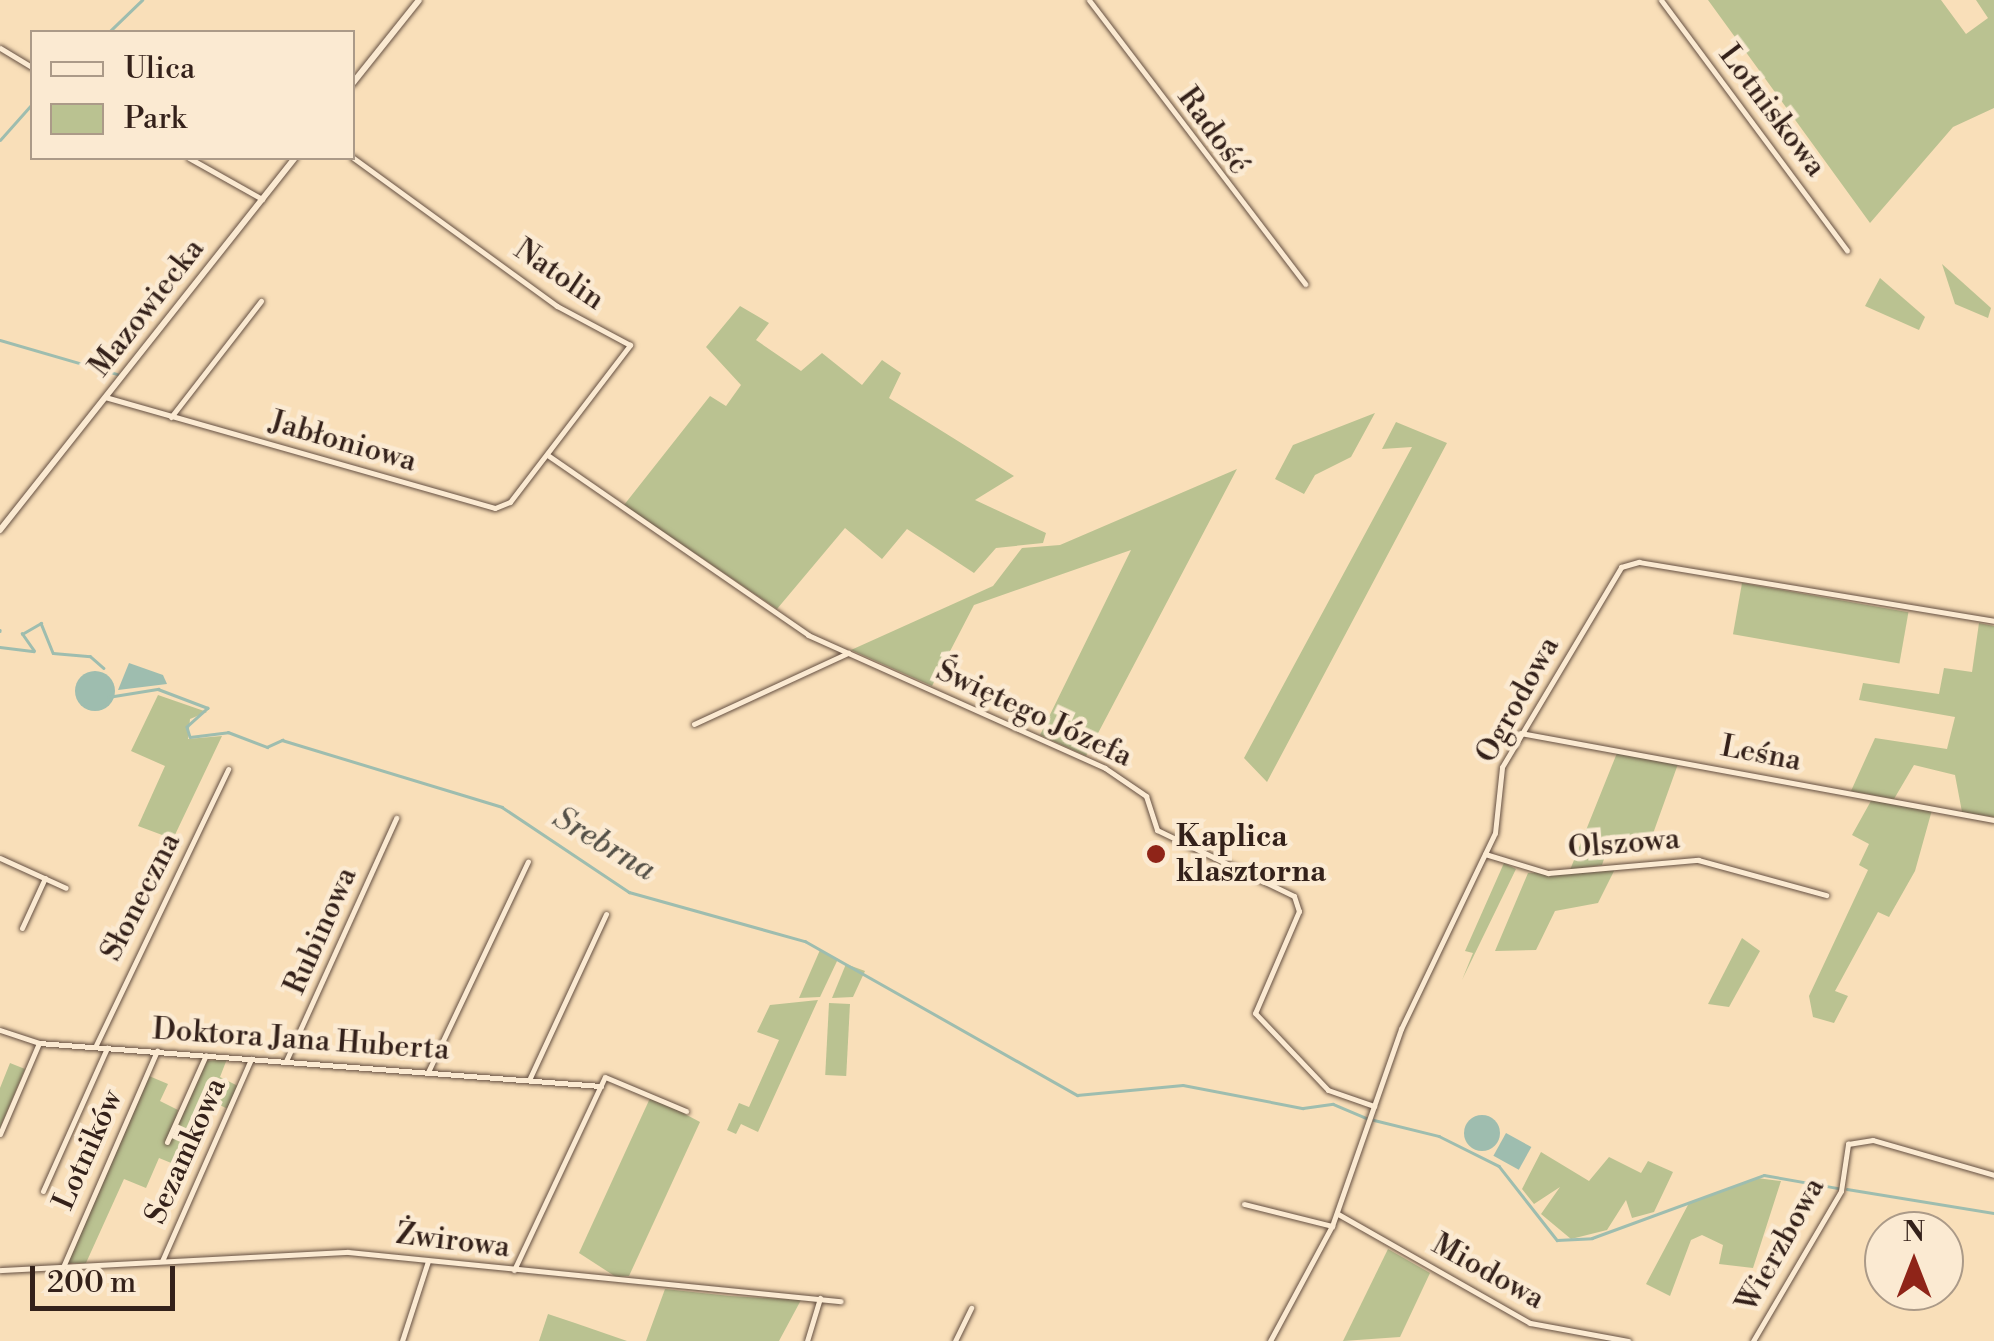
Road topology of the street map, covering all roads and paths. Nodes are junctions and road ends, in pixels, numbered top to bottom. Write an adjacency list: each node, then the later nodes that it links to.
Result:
1 (419, 0): 6 (street)
2 (1089, 0): 12 (street, Radość)
3 (1661, 0): 11 (street, Lotniskowa)
4 (1, 51): 5 (street)
5 (30, 66)
6 (355, 80)
7 (193, 160): 10 (street)
8 (292, 160): 10 (street, Mazowiecka)
9 (355, 160): 16 (street, Natolin)
10 (262, 199): 14 (street, Mazowiecka)
11 (1847, 250)
12 (1305, 284)
13 (261, 301): 15 (street)
14 (105, 397): 15 (street, Jabłoniowa); 17 (street, Mazowiecka)
15 (171, 417): 16 (street, Jabłoniowa)
16 (549, 456): 19 (street, Świętego Józefa)
17 (0, 530)
18 (1994, 621): 21 (street, Ogrodowa)
19 (848, 653): 20 (street); 44 (street, Świętego Józefa)
20 (694, 724)
21 (1520, 734): 24 (street, Leśna); 25 (street, Ogrodowa)
22 (228, 769): 35 (street, Słoneczna)
23 (396, 818): 40 (street, Rubinowa)
24 (1994, 820)
25 (1485, 854): 30 (street, Olszowa); 44 (street, Ogrodowa)
26 (0, 858): 28 (street)
27 (528, 860): 41 (street)
28 (45, 878): 29 (street); 32 (street)
29 (66, 888)
30 (1826, 895)
31 (606, 914): 42 (street)
32 (22, 928)
33 (0, 1030): 34 (street, Doktora Jana Huberta)
34 (39, 1043): 35 (street, Doktora Jana Huberta); 46 (street)
35 (96, 1046): 36 (street, Doktora Jana Huberta)
36 (108, 1047): 37 (street, Doktora Jana Huberta); 49 (street)
37 (158, 1051): 38 (street, Doktora Jana Huberta); 55 (street, Lotników)
38 (206, 1056): 39 (street, Doktora Jana Huberta); 47 (street)
39 (251, 1059): 40 (street, Doktora Jana Huberta); 53 (street, Sezamkowa)
40 (286, 1062): 41 (street, Doktora Jana Huberta)
41 (428, 1072): 42 (street, Doktora Jana Huberta)
42 (528, 1080): 43 (street, Doktora Jana Huberta)
43 (601, 1086): 45 (street, Doktora Jana Huberta); 57 (street)
44 (1374, 1106): 51 (street, Ogrodowa)
45 (686, 1112)
46 (0, 1134)
47 (167, 1142)
48 (1994, 1175): 66 (street, Wierzbowa)
49 (44, 1192)
50 (1244, 1204): 52 (street)
51 (1338, 1214): 52 (street, Ogrodowa); 65 (street, Miodowa)
52 (1332, 1226): 61 (street, Ogrodowa)
53 (162, 1261): 54 (street, Żwirowa); 55 (street, Żwirowa)
54 (428, 1261): 57 (street, Żwirowa); 62 (street)
55 (62, 1267): 56 (street, Żwirowa)
56 (0, 1270)
57 (514, 1271): 58 (street, Żwirowa)
58 (820, 1298): 59 (street, Żwirowa); 63 (street)
59 (840, 1301)
60 (971, 1308): 64 (street)
61 (1272, 1340)
62 (402, 1341)
63 (806, 1341)
64 (955, 1341)
65 (1628, 1341)
66 (1753, 1341)

